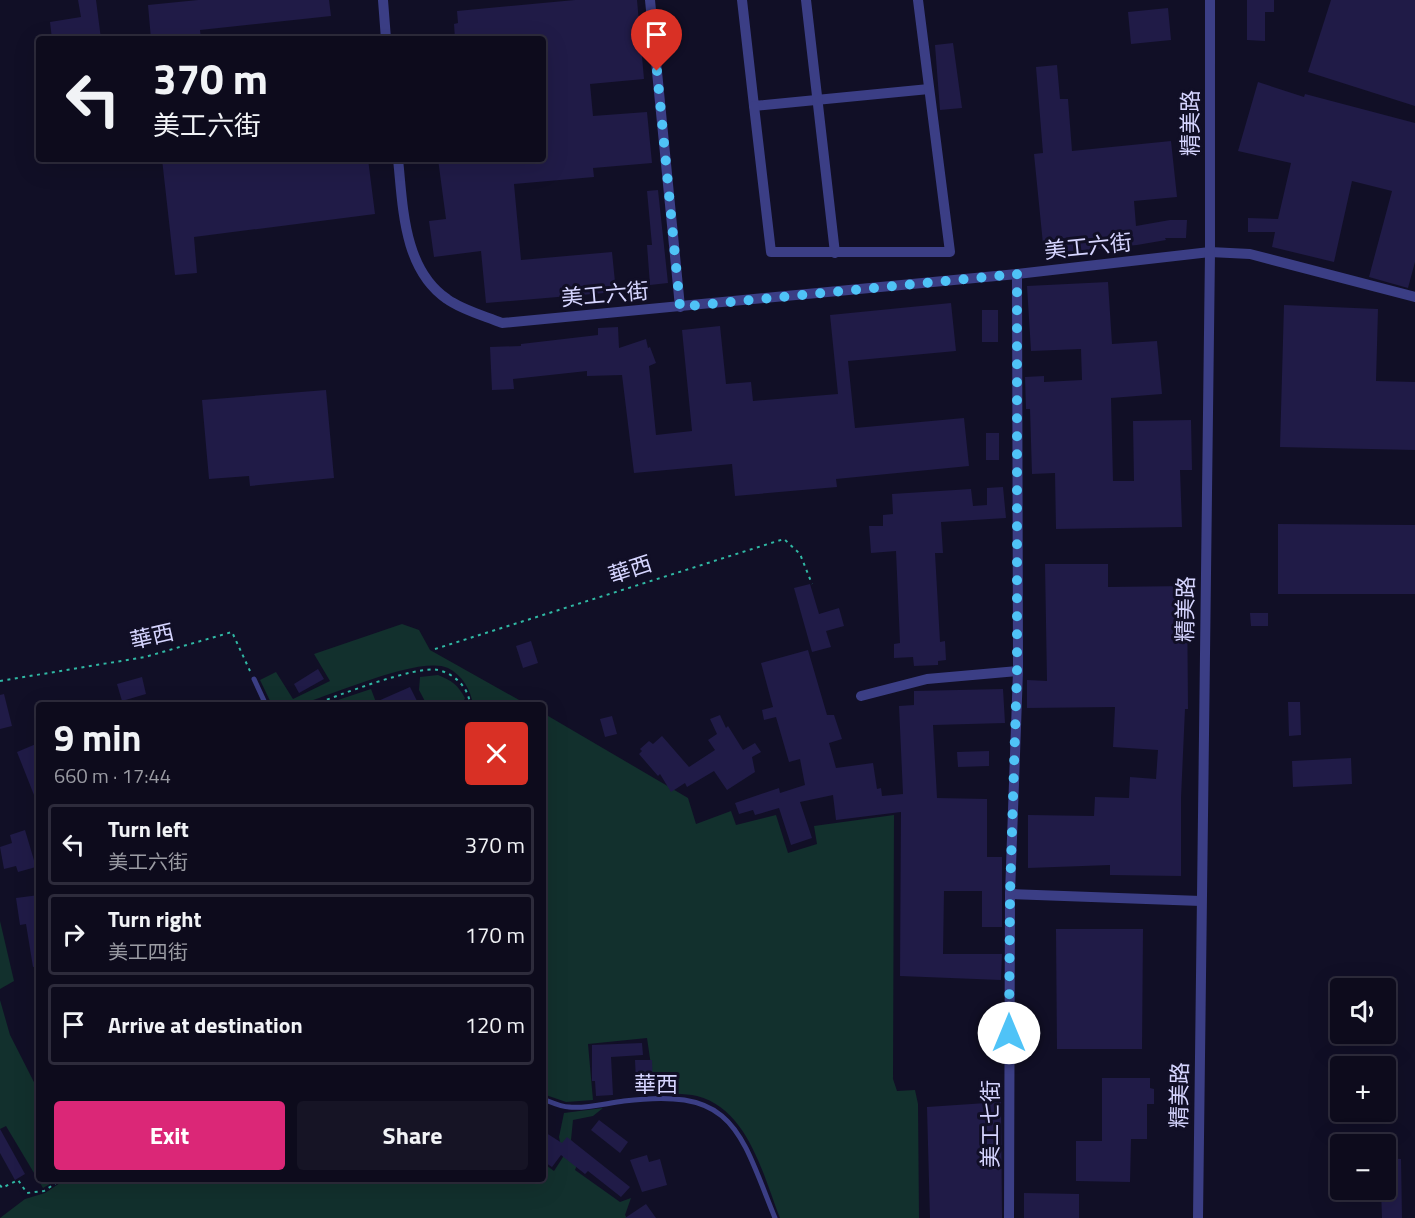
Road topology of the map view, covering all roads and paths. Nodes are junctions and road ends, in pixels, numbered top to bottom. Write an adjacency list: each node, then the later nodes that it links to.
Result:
1 (383, 0): 7 (street)
2 (650, 0): 16 (street)
3 (742, 0): 10 (street)
4 (806, 0): 9 (street)
5 (918, 0): 8 (street)
6 (1208, 2): 12 (street, 精美路)
7 (386, 36)
8 (929, 89): 9 (street); 13 (street)
9 (817, 100): 10 (street); 13 (street)
10 (754, 106): 13 (street)
11 (398, 162): 16 (street, 美工六街)
12 (1210, 252): 14 (street, 美工六街); 15 (street, 美工六街); 27 (street, 精美路)
13 (835, 253)
14 (1017, 274): 16 (street, 美工六街); 19 (street, 美工七街)
15 (1415, 297)
16 (680, 307)
17 (812, 584): 18 (path, 華西)
18 (435, 648)
19 (1017, 671): 22 (street); 26 (street, 美工七街)
20 (254, 679): 21 (path, 華西); 23 (lane)
21 (0, 681)
22 (861, 696)
23 (265, 702)
24 (320, 702): 25 (path)
25 (470, 702)
26 (1010, 894): 27 (street); 32 (street, 美工七街)
27 (1201, 902): 33 (street, 精美路)
28 (546, 1100): 31 (lane, 華西)
29 (58, 1182): 30 (path)
30 (0, 1185)
31 (775, 1218)
32 (1009, 1218)
33 (1198, 1218)

